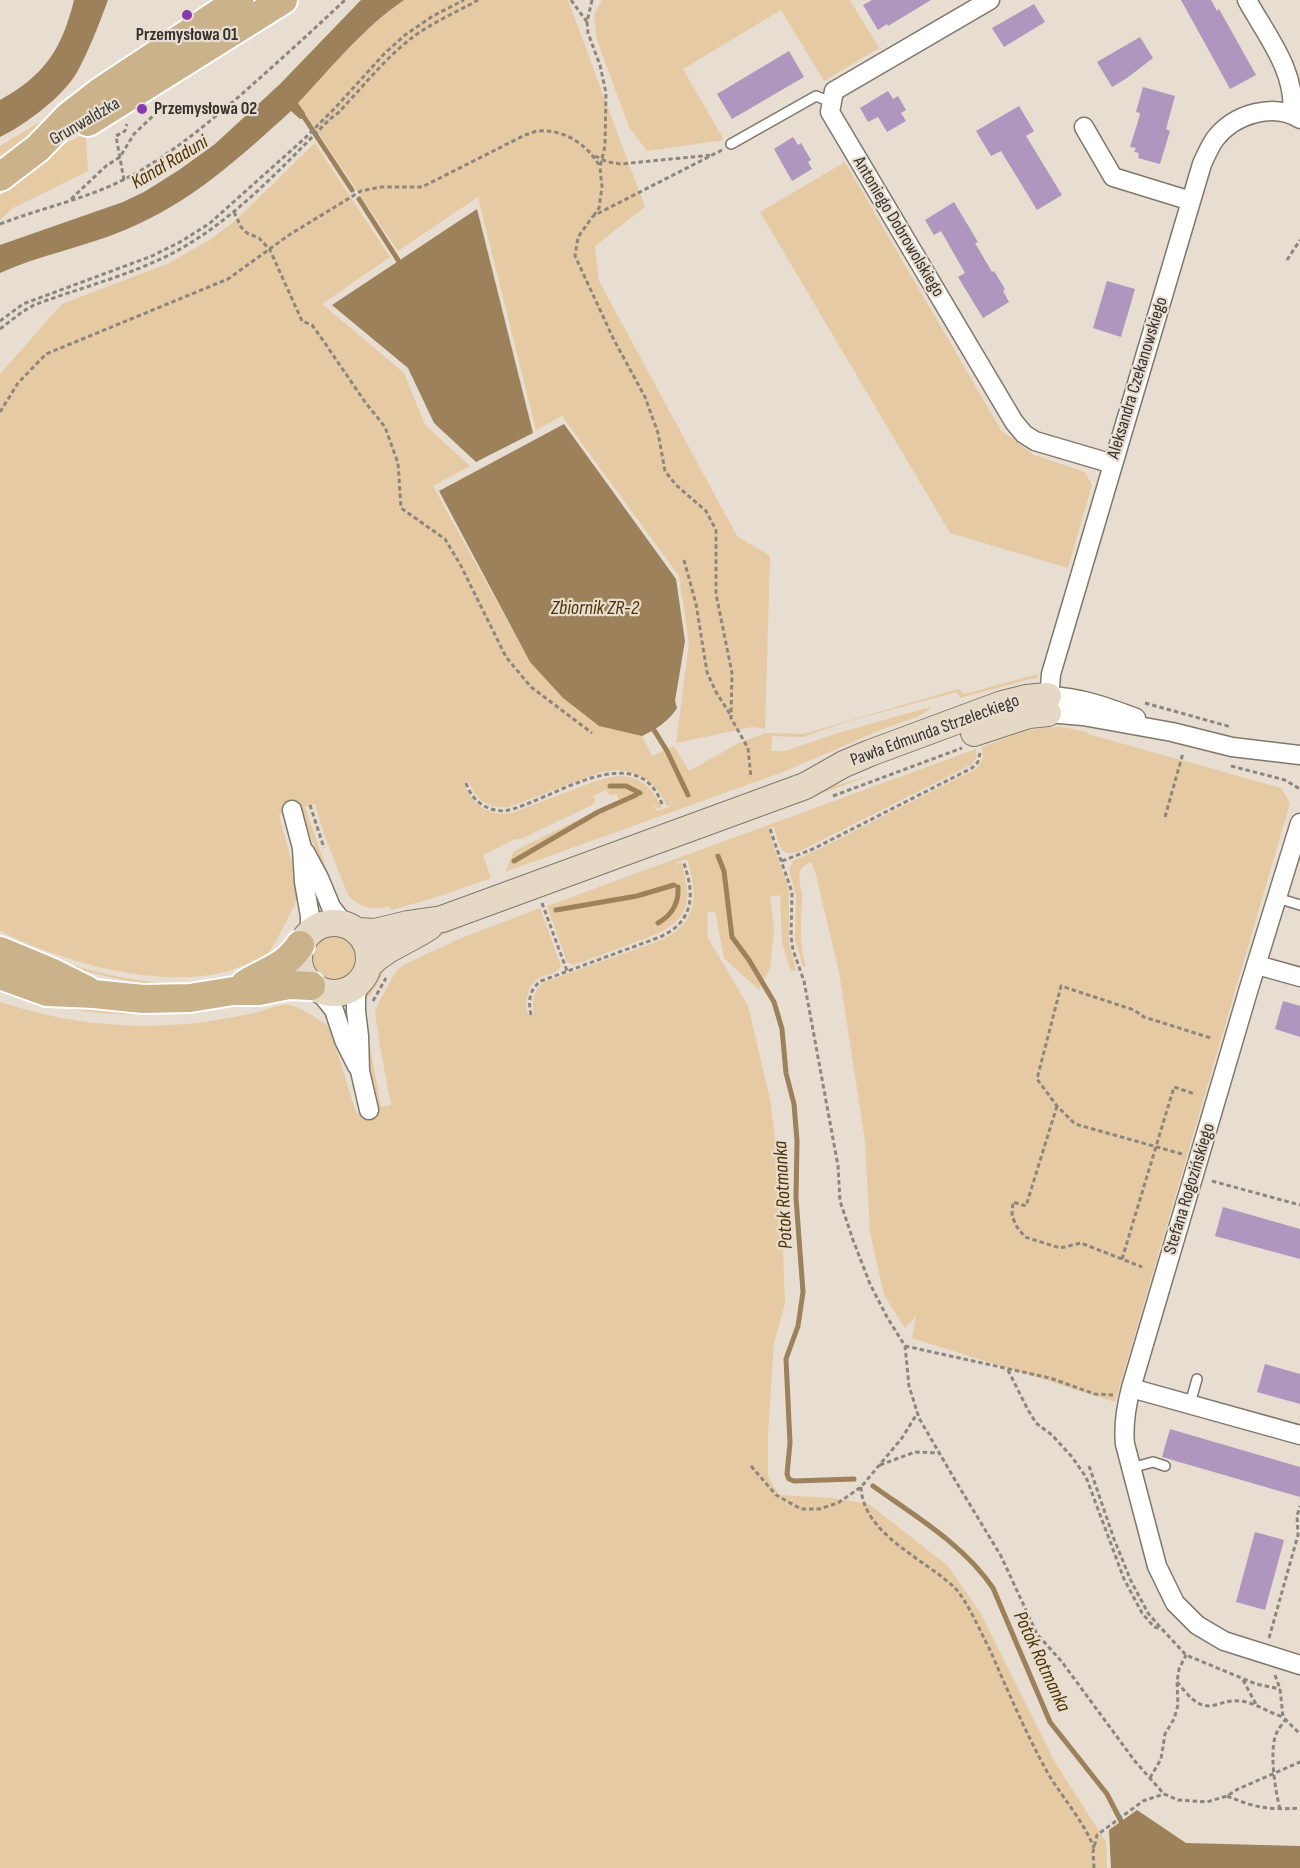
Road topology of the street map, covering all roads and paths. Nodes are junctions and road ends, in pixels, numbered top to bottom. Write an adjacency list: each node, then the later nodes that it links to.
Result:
1 (239, 0): 19 (main road, Grunwaldzka)
2 (283, 0): 19 (main road, Grunwaldzka)
3 (345, 0): 26 (path)
4 (465, 0): 14 (path)
5 (478, 0): 14 (path)
6 (571, 0): 10 (path)
7 (592, 0): 10 (path)
8 (990, 0): 12 (street)
9 (1247, 0): 13 (street)
10 (587, 22): 23 (path)
11 (166, 98): 22 (path)
12 (831, 102): 18 (lane); 38 (street, Antoniego Dobrowolskiego)
13 (1296, 116): 28 (street, Aleksandra Czekanowskiego)
14 (321, 125): 17 (path)
15 (1084, 127): 28 (street)
16 (116, 136): 22 (path)
17 (305, 140): 29 (path); 35 (path)
18 (731, 144): 20 (path)
19 (39, 148): 25 (main road, Grunwaldzka)
20 (714, 155): 23 (path); 30 (path)
21 (594, 156): 23 (path); 24 (path); 33 (path)
22 (120, 157): 26 (path); 27 (path)
23 (602, 160): 24 (path)
24 (600, 167): 30 (path)
25 (0, 177)
26 (124, 180): 27 (path)
27 (69, 200): 31 (path)
28 (1191, 201): 38 (street, Aleksandra Czekanowskiego)
29 (234, 212): 33 (path); 36 (path)
30 (593, 216): 42 (path)
31 (0, 224)
32 (1300, 240): 34 (path)
33 (270, 250): 37 (path); 44 (path)
34 (1287, 260)
35 (0, 321)
36 (0, 329)
37 (0, 412)
38 (1113, 464): 41 (street, Aleksandra Czekanowskiego)
39 (684, 560): 42 (path)
40 (1135, 700): 43 (path)
41 (1048, 704): 47 (street, Pawła Edmunda Strzeleckiego); 61 (main road, Pawła Edmunda Strzeleckiego)
42 (731, 716): 48 (path)
43 (1232, 728)
44 (592, 733)
45 (979, 748): 57 (path)
46 (1183, 753): 52 (path)
47 (1300, 755)
48 (752, 778)
49 (466, 783): 50 (path)
50 (663, 807)
51 (292, 810): 55 (street)
52 (1165, 817)
53 (1300, 823): 58 (street, Stefana Rogozińskiego)
54 (770, 829): 57 (path)
55 (302, 848): 62 (street); 63 (street)
56 (683, 861): 66 (path)
57 (782, 861): 85 (path)
58 (1277, 898): 60 (lane); 65 (street, Stefana Rogozińskiego)
59 (542, 902): 66 (path)
60 (1300, 905)
61 (442, 919): 62 (main road, Pawła Edmunda Strzeleckiego); 67 (main road, Pawła Edmunda Strzeleckiego)
62 (350, 928): 63 (main road); 67 (main road)
63 (303, 941): 70 (main road); 71 (main road)
64 (0, 951): 72 (main road)
65 (1257, 965): 69 (street); 88 (street, Stefana Rogozińskiego)
66 (567, 971): 73 (path)
67 (365, 973): 70 (main road); 75 (street)
68 (0, 975): 72 (main road)
69 (1300, 977)
70 (315, 988): 71 (main road); 75 (street)
71 (233, 991): 72 (main road)
72 (94, 994)
73 (531, 1015)
74 (1211, 1038): 77 (path)
75 (360, 1071): 78 (street)
76 (1195, 1094): 79 (path)
77 (1057, 1106): 79 (path); 83 (path)
78 (369, 1110)
79 (1156, 1146): 80 (path); 83 (path)
80 (1190, 1157)
81 (1212, 1181): 82 (path)
82 (1300, 1205)
83 (1122, 1259): 84 (path)
84 (1142, 1267)
85 (905, 1346): 86 (path); 90 (path)
86 (1008, 1370): 88 (path); 100 (path)
87 (1197, 1379): 89 (lane)
88 (1125, 1392): 89 (street); 96 (street, Stefana Rogozińskiego)
89 (1190, 1404): 91 (street)
90 (918, 1412): 92 (path); 93 (path)
91 (1300, 1435)
92 (939, 1453): 93 (path); 111 (path)
93 (879, 1465): 97 (path)
94 (751, 1466): 97 (path)
95 (1165, 1466): 96 (lane)
96 (1131, 1468): 102 (street, Stefana Rogozińskiego)
97 (861, 1487): 116 (path)
98 (1300, 1506): 99 (path)
99 (1299, 1526): 102 (path)
100 (1161, 1628)
101 (1186, 1655): 105 (path)
102 (1275, 1658): 103 (street, Stefana Rogozińskiego); 107 (path)
103 (1300, 1665)
104 (1242, 1679): 106 (path)
105 (1177, 1682): 106 (path); 111 (path)
106 (1258, 1707): 107 (path)
107 (1284, 1718): 108 (path); 110 (path)
108 (1300, 1734)
109 (1300, 1762): 110 (path)
110 (1275, 1773): 113 (path); 115 (path)
111 (1150, 1778): 112 (path)
112 (1164, 1794): 113 (path); 116 (path)
113 (1227, 1796): 115 (path)
114 (1300, 1808): 115 (path)
115 (1280, 1809)
116 (1094, 1848): 117 (path)
117 (1094, 1868)

